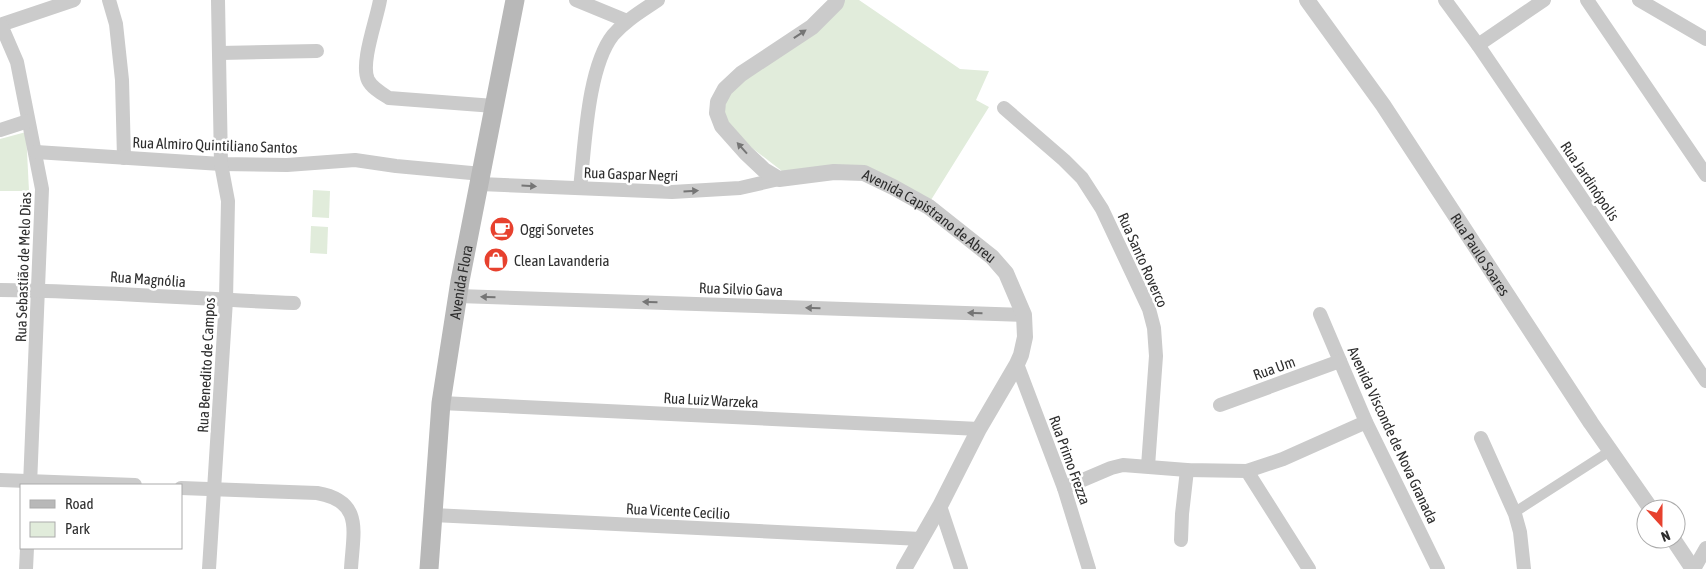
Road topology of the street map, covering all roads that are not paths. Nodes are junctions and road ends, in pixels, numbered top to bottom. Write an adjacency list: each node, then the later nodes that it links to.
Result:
1 (74, 0): 15 (street)
2 (109, 0): 25 (street)
3 (218, 0): 19 (street, Rua Benedito de Campos)
4 (380, 0): 20 (street)
5 (515, 0): 20 (main road, Avenida Flora)
6 (576, 0): 14 (street)
7 (658, 0): 14 (street)
8 (837, 0): 29 (street, one-way to 8)
9 (1307, 0): 46 (street, Rua Paulo Soares)
10 (1445, 0): 17 (street, Rua Jardinópolis)
11 (1544, 0): 17 (street)
12 (1587, 0): 27 (street)
13 (1639, 0): 16 (street)
14 (627, 21): 30 (street)
15 (0, 25): 22 (street, Rua Sebastião de Melo Dias)
16 (1706, 38)
17 (1478, 46): 40 (street, Rua Jardinópolis)
18 (317, 51): 19 (street)
19 (220, 52): 26 (street, Rua Benedito de Campos)
20 (494, 106): 28 (main road, Avenida Flora)
21 (1004, 108): 47 (street, Rua Santo Roverco)
22 (28, 121): 23 (street); 24 (street, Rua Sebastião de Melo Dias)
23 (0, 130)
24 (36, 152): 25 (street, Rua Almiro Quintiliano Santos); 32 (street, Rua Sebastião de Melo Dias)
25 (124, 158): 26 (street, Rua Almiro Quintiliano Santos)
26 (221, 164): 28 (street, Rua Almiro Quintiliano Santos); 34 (street, Rua Benedito de Campos)
27 (1706, 175)
28 (481, 179): 30 (street, Rua Gaspar Negri, one-way to 30); 33 (main road, Avenida Flora)
29 (779, 179): 30 (street, Rua Gaspar Negri, one-way to 29); 37 (street, Avenida Capistrano de Abreu)
30 (580, 188)
31 (0, 290): 32 (street, Rua Magnólia)
32 (39, 290): 34 (street, Rua Magnólia); 51 (street, Rua Sebastião de Melo Dias)
33 (458, 296): 37 (street, Rua Silvio Gava, one-way to 33); 41 (main road, Avenida Flora)
34 (226, 300): 35 (street, Rua Magnólia); 55 (street, Rua Benedito de Campos)
35 (294, 303)
36 (1320, 314): 38 (street, Avenida Visconde de Nova Granada)
37 (1024, 315): 39 (street, Avenida Capistrano de Abreu)
38 (1340, 360): 42 (street, Rua Um); 43 (street, Avenida Visconde de Nova Granada)
39 (1017, 364): 44 (street, Avenida Capistrano de Abreu); 54 (street, Rua Primo Frezza)
40 (1706, 382)
41 (441, 403): 44 (street, Rua Luiz Warzeka); 59 (main road, Avenida Flora)
42 (1220, 405)
43 (1366, 422): 49 (street); 73 (street, Avenida Visconde de Nova Granada)
44 (979, 429): 57 (street, Avenida Capistrano de Abreu)
45 (1481, 438): 58 (street)
46 (1610, 450): 56 (street, Rua Paulo Soares); 58 (street)
47 (1148, 466): 48 (street); 54 (street)
48 (1187, 470): 49 (street); 61 (street)
49 (1247, 471): 72 (street)
50 (0, 480): 51 (street)
51 (30, 482): 52 (street)
52 (100, 484)
53 (182, 488): 55 (street)
54 (1064, 488): 71 (street, Rua Primo Frezza)
55 (215, 490): 66 (street, Rua Benedito de Campos); 67 (street)
56 (1645, 499)
57 (940, 506): 60 (street, Avenida Capistrano de Abreu); 70 (street)
58 (1515, 512): 74 (street)
59 (433, 515): 60 (street, Rua Vicente Cecilio); 68 (main road, Avenida Flora)
60 (921, 539): 69 (street, Avenida Capistrano de Abreu)
61 (1181, 540)
62 (1706, 548): 75 (street)
63 (27, 549): 65 (street)
64 (1680, 549): 75 (street)
65 (26, 569)
66 (209, 569)
67 (351, 569)
68 (429, 569)
69 (904, 569)
70 (961, 569)
71 (1089, 569)
72 (1309, 569)
73 (1438, 569)
74 (1524, 569)
75 (1694, 569)

